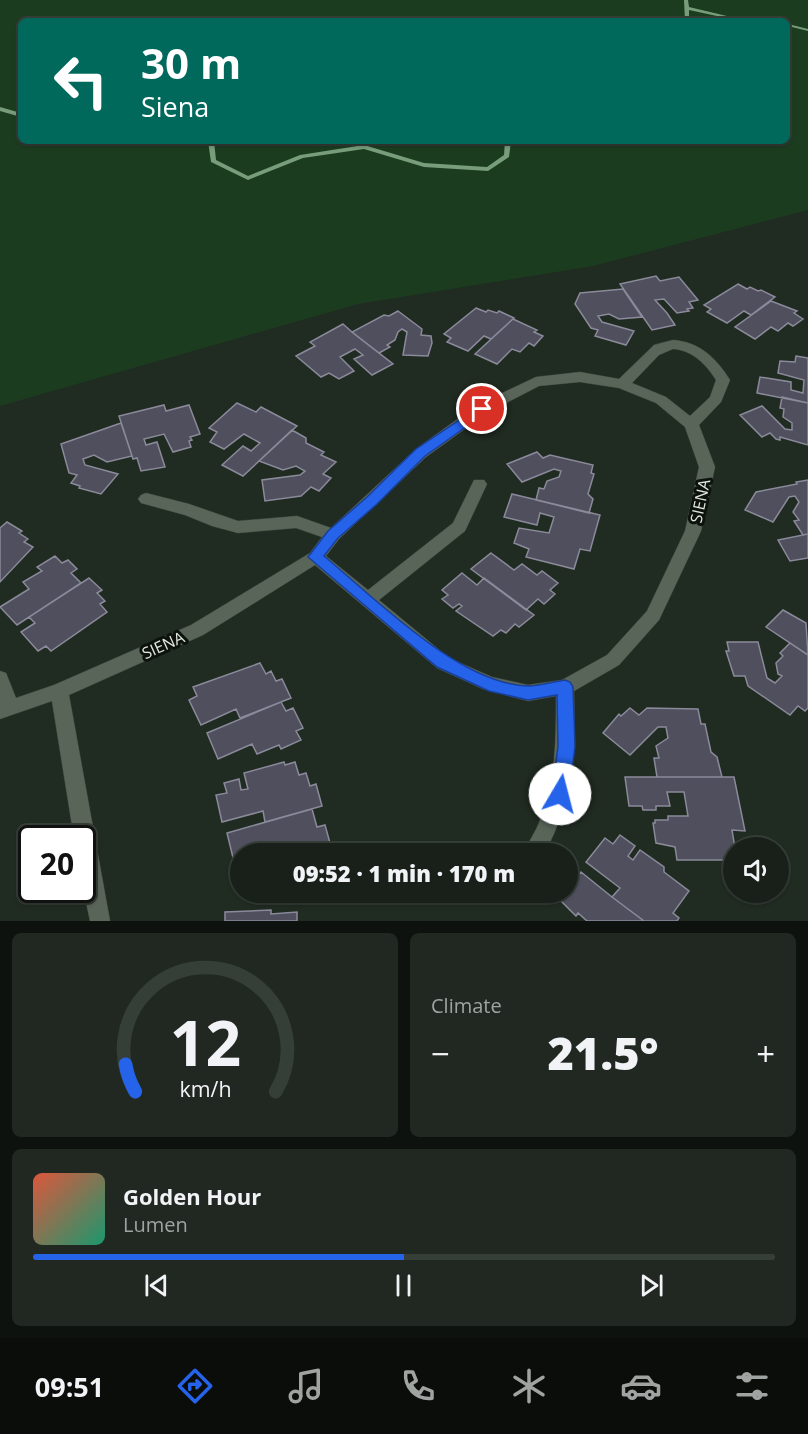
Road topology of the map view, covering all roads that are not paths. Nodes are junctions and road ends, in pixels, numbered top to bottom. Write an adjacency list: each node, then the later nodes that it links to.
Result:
1 (622, 384): 2 (street, SIENA); 2 (street); 5 (street, SIENA)
2 (692, 424): 9 (street, SIENA)
3 (479, 484): 7 (street)
4 (146, 499): 5 (street)
5 (333, 534): 6 (street, SIENA)
6 (316, 557): 7 (street, SIENA); 10 (street, SIENA)
7 (366, 600): 9 (street, SIENA)
8 (0, 678): 11 (street)
9 (565, 687): 12 (street)
10 (60, 691): 11 (street, SIENA); 13 (street)
11 (6, 709)
12 (541, 843)
13 (100, 921)

